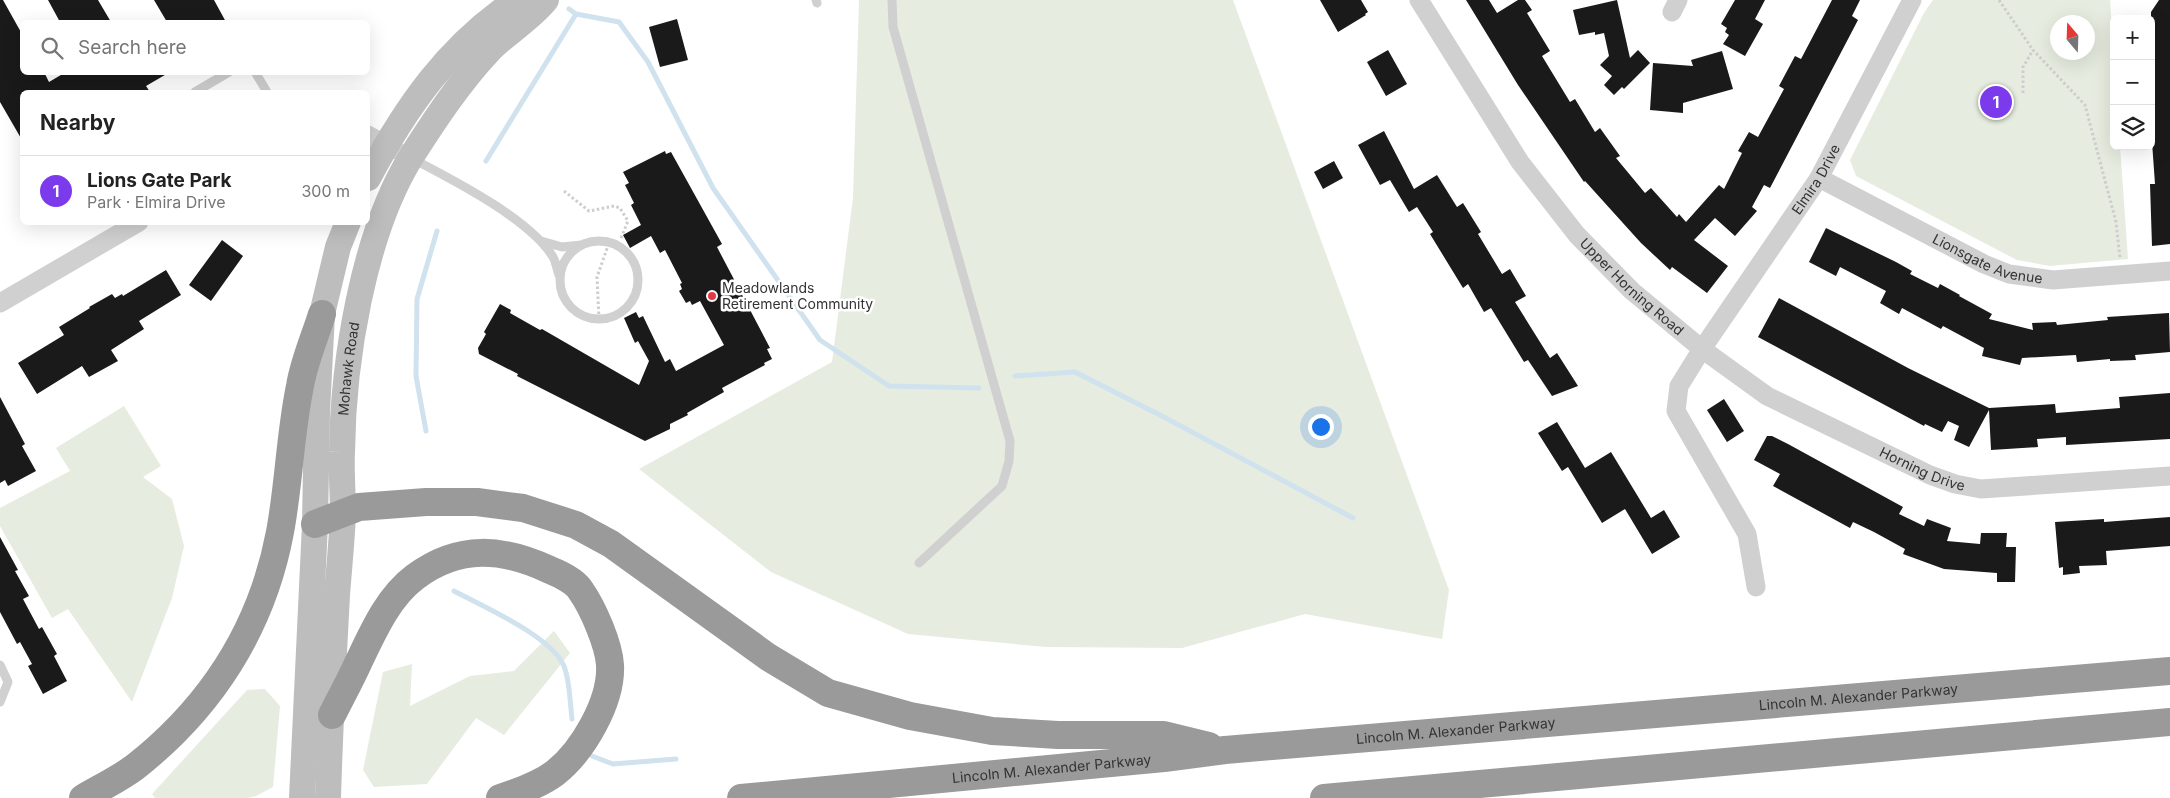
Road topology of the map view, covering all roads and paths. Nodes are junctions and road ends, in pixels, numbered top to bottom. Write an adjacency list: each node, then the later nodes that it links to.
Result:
1 (517, 0): 13 (main road)
2 (546, 0): 14 (main road, Mohawk Road)
3 (892, 0): 34 (lane)
4 (1419, 0): 30 (street, Upper Horning Road)
5 (1912, 0): 16 (street, Elmira Drive)
6 (1999, 0): 7 (path)
7 (2032, 50): 12 (path); 25 (path)
8 (224, 75): 10 (lane)
9 (257, 75): 11 (lane)
10 (198, 90)
11 (266, 90)
12 (2022, 93)
13 (377, 140): 14 (street); 15 (main road)
14 (410, 158): 21 (lane); 32 (main road, Mohawk Road)
15 (370, 170)
16 (1819, 178): 25 (street, Lionsgate Avenue); 30 (street, Elmira Drive)
17 (564, 190): 20 (path)
18 (134, 225): 27 (street)
19 (347, 225): 28 (main road, Mohawk Road)
20 (621, 238)
21 (541, 241): 23 (lane); 26 (lane)
22 (609, 243): 23 (lane); 29 (path); 29 (lane)
23 (582, 245): 26 (lane)
24 (2170, 271): 25 (street, Lionsgate Avenue)
25 (2122, 275)
26 (560, 278): 29 (lane)
27 (0, 304)
28 (322, 314): 33 (main road, Mohawk Road); 44 (highway)
29 (599, 319)
30 (1702, 349): 31 (street, Horning Drive); 35 (street)
31 (2170, 476)
32 (343, 513): 33 (highway); 39 (main road, Mohawk Road); 41 (highway)
33 (315, 524): 43 (main road, Mohawk Road)
34 (919, 563)
35 (1756, 588)
36 (0, 666): 38 (lane)
37 (2170, 671): 41 (highway, Lincoln M. Alexander Parkway)
38 (0, 702)
39 (332, 715): 42 (main road, Mohawk Road); 45 (highway)
40 (2170, 722): 47 (highway)
41 (1226, 750): 46 (highway, Lincoln M. Alexander Parkway)
42 (328, 789)
43 (302, 792)
44 (83, 798)
45 (500, 798)
46 (741, 798)
47 (1324, 798)

